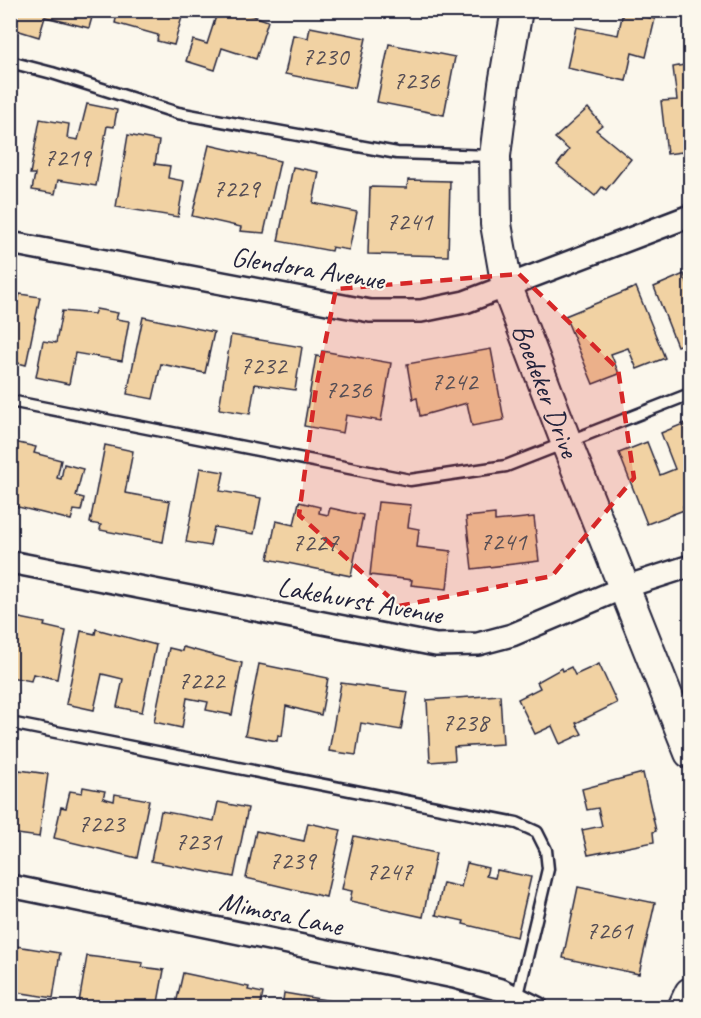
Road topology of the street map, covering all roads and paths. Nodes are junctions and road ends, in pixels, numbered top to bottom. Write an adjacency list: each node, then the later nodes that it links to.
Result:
1 (510, 12): 3 (street, Boedeker Drive)
2 (10, 62): 3 (lane)
3 (495, 156): 6 (street, Boedeker Drive)
4 (690, 216): 6 (street, Glendora Avenue)
5 (10, 243): 6 (street, Glendora Avenue)
6 (507, 287): 9 (street, Boedeker Drive)
7 (690, 394): 9 (lane)
8 (10, 401): 9 (lane)
9 (567, 444): 12 (street, Boedeker Drive)
10 (10, 562): 12 (street, Lakehurst Avenue)
11 (690, 566): 12 (street, Lakehurst Avenue)
12 (625, 587): 14 (street, Boedeker Drive)
13 (10, 723): 17 (lane)
14 (688, 736)
15 (10, 886): 17 (street, Mimosa Lane)
16 (690, 993): 18 (street)
17 (523, 1004)
18 (683, 1008)

